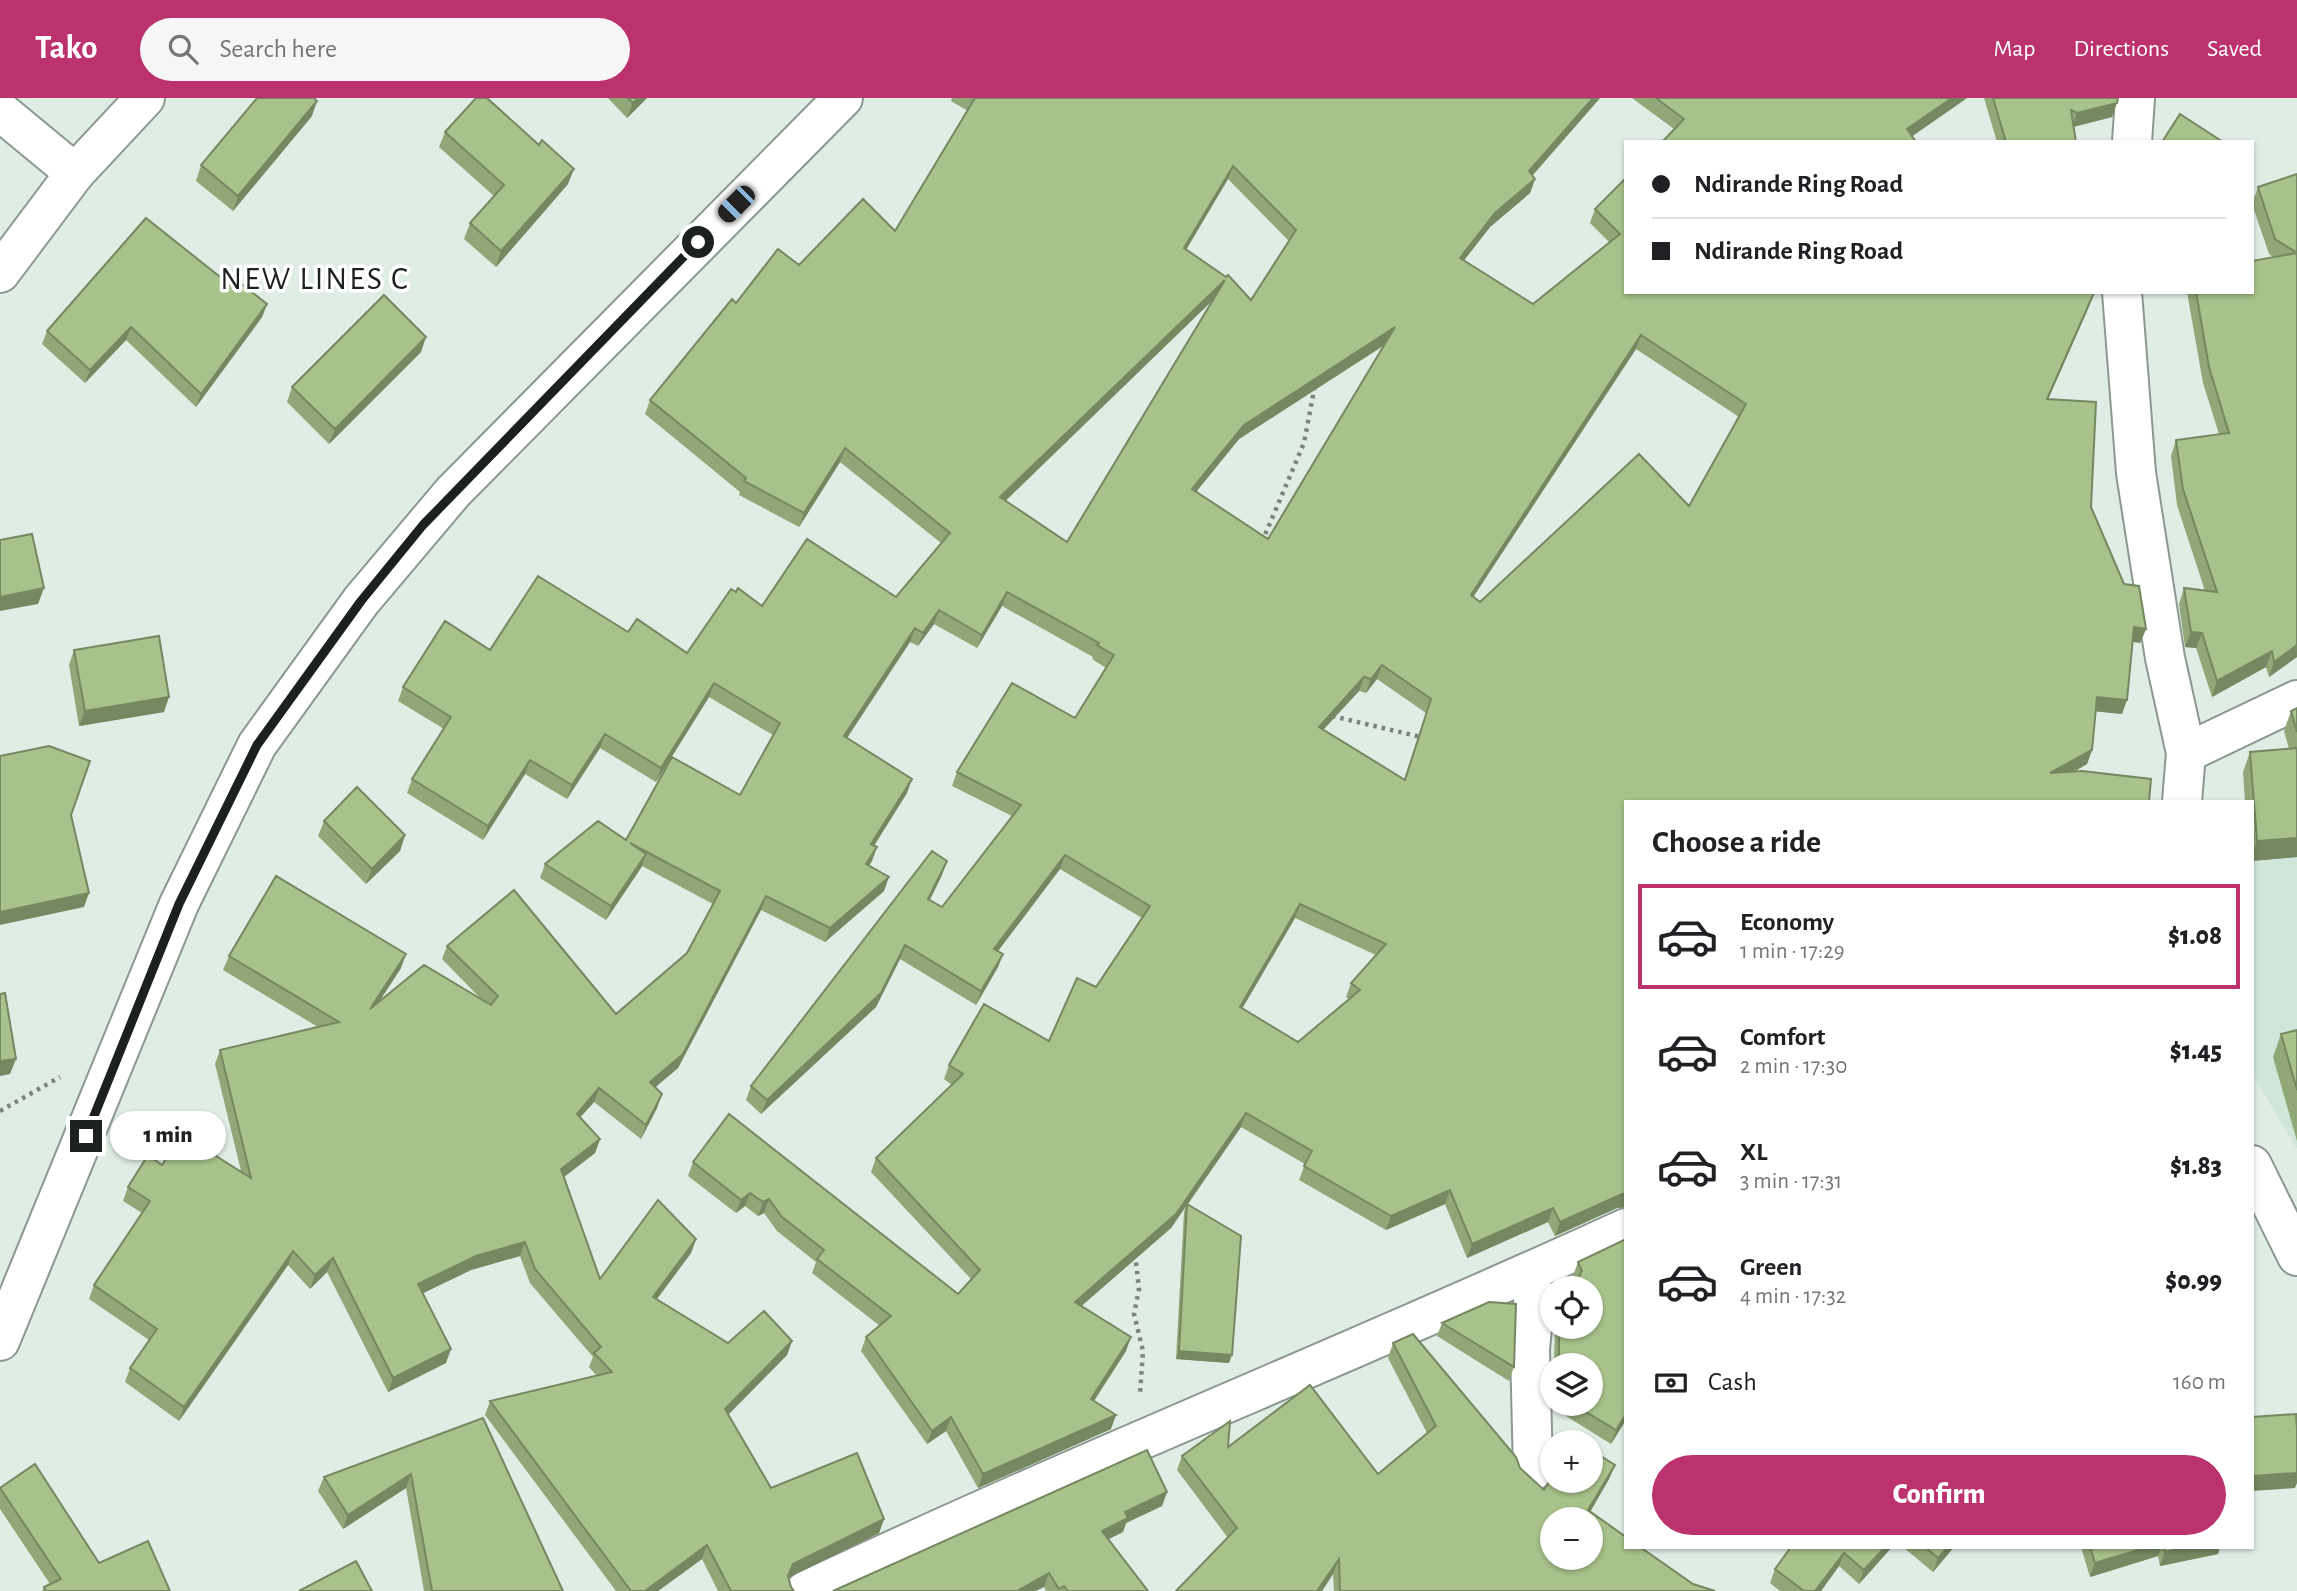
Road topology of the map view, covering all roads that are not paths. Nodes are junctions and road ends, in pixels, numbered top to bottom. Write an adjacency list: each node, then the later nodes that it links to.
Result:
1 (145, 98): 6 (street)
2 (843, 98): 16 (street)
3 (2135, 98): 5 (street)
4 (0, 111): 6 (street)
5 (2132, 140)
6 (75, 173): 7 (street)
7 (0, 273)
8 (2122, 294): 10 (street)
9 (2297, 700): 10 (street)
10 (2186, 753): 11 (street)
11 (2182, 800)
12 (2254, 1169): 14 (street)
13 (1624, 1229): 15 (street)
14 (2297, 1256)
15 (1530, 1272): 18 (street); 19 (street)
16 (9, 1298): 17 (street)
17 (0, 1341)
18 (1533, 1471)
19 (805, 1591)

